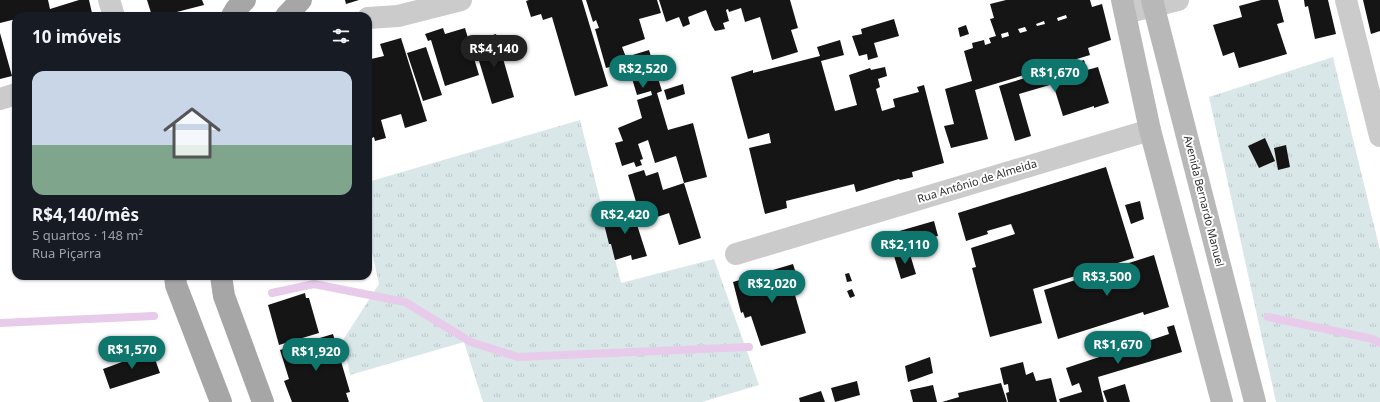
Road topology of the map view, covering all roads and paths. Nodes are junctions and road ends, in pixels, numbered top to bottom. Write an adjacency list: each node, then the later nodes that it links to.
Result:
1 (109, 0): 8 (street)
2 (301, 0): 9 (main road)
3 (461, 0): 10 (street)
4 (1178, 0): 6 (street)
5 (1346, 0): 14 (street)
6 (1153, 3): 7 (street); 21 (street, Avenida Bernardo Manuel)
7 (1124, 7): 13 (street)
8 (113, 12)
9 (290, 12)
10 (372, 18)
11 (12, 95): 12 (street)
12 (0, 99)
13 (1150, 130): 15 (street, Rua Antônio de Almeida); 20 (street)
14 (1380, 136)
15 (736, 254)
16 (175, 280): 18 (main road)
17 (222, 280): 19 (main road)
18 (221, 402)
19 (263, 402)
20 (1222, 402)
21 (1255, 402)

